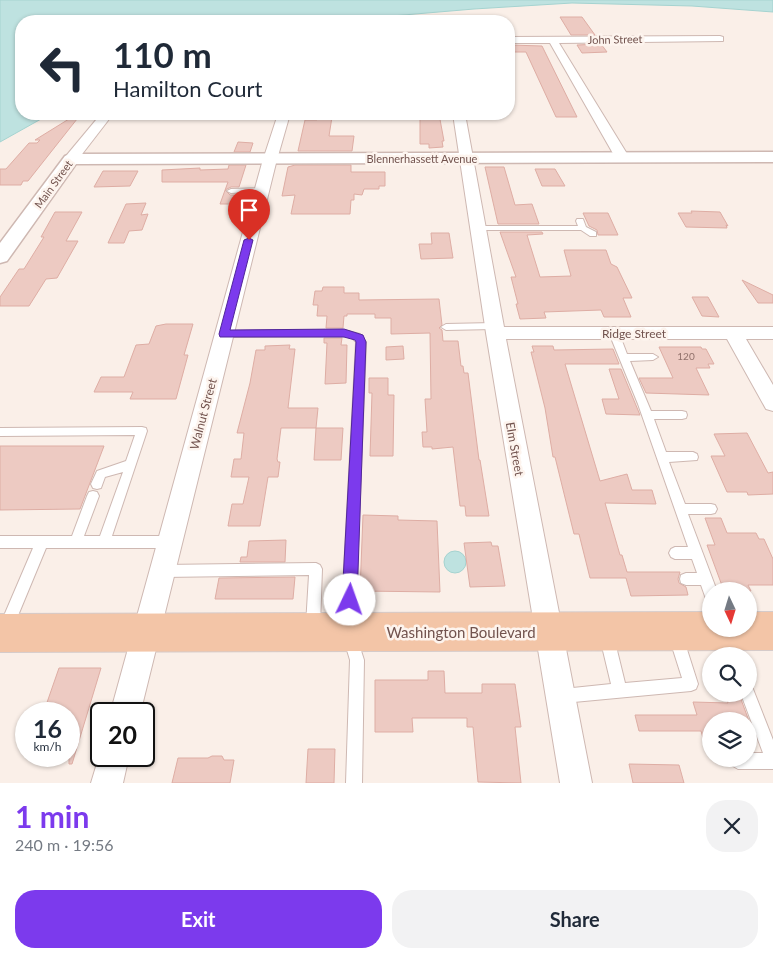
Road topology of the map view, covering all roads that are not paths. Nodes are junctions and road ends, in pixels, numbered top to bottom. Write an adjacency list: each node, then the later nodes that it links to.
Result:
1 (720, 39): 3 (street, John Street)
2 (515, 40): 3 (street, John Street)
3 (553, 40): 8 (street)
4 (102, 120): 11 (street, Main Street)
5 (282, 120): 9 (street, Walnut Street)
6 (460, 120): 10 (street, Elm Street)
7 (773, 156): 8 (street, Blennerhassett Avenue)
8 (622, 157): 10 (street, Blennerhassett Avenue)
9 (270, 158): 10 (street, Blennerhassett Avenue); 11 (street, Blennerhassett Avenue); 12 (street, Walnut Street)
10 (466, 158): 14 (street, Elm Street)
11 (71, 159): 16 (street, Main Street)
12 (262, 190): 13 (lane); 22 (street, Walnut Street)
13 (231, 191)
14 (477, 228): 15 (lane); 18 (street, Elm Street)
15 (593, 234)
16 (2, 252)
17 (446, 327): 18 (lane)
18 (495, 329): 20 (street, Ridge Street); 51 (street, Elm Street)
19 (773, 332): 21 (street, Ridge Street)
20 (614, 333): 21 (street, Ridge Street); 24 (lane)
21 (733, 333): 25 (street)
22 (224, 334): 40 (street, Walnut Street); 50 (lane)
23 (653, 357): 24 (lane)
24 (624, 358): 26 (lane)
25 (773, 403)
26 (647, 415): 27 (lane); 29 (lane)
27 (682, 415)
28 (0, 432): 31 (lane)
29 (662, 456): 30 (lane); 35 (lane)
30 (693, 457)
31 (131, 464): 32 (lane); 39 (lane)
32 (97, 484)
33 (93, 496): 38 (lane)
34 (711, 508): 35 (lane)
35 (680, 509): 42 (lane)
36 (0, 542): 37 (lane)
37 (42, 542): 38 (lane); 53 (lane)
38 (76, 542): 39 (lane)
39 (104, 542): 40 (lane)
40 (170, 542): 43 (street, Walnut Street)
41 (675, 553): 42 (lane)
42 (697, 553): 45 (lane)
43 (162, 571): 49 (lane); 54 (street, Walnut Street)
44 (686, 579): 45 (lane)
45 (706, 579): 46 (lane)
46 (707, 582)
47 (675, 631): 52 (main road, Washington Boulevard); 55 (main road, Washington Boulevard); 56 (lane)
48 (773, 631): 55 (main road, Washington Boulevard)
49 (312, 632): 50 (main road, Washington Boulevard); 54 (main road, Washington Boulevard)
50 (348, 632): 51 (main road, Washington Boulevard); 64 (lane)
51 (549, 632): 52 (main road, Washington Boulevard); 57 (street, Elm Street)
52 (606, 632): 56 (lane)
53 (2, 633): 54 (main road, Washington Boulevard)
54 (145, 633): 58 (street, Walnut Street)
55 (728, 639)
56 (620, 691): 57 (lane)
57 (560, 696): 65 (street, Elm Street)
58 (128, 702)
59 (751, 702): 61 (lane)
60 (757, 760): 61 (lane)
61 (773, 760)
62 (111, 767): 63 (street)
63 (107, 783)
64 (354, 783)
65 (576, 783)

